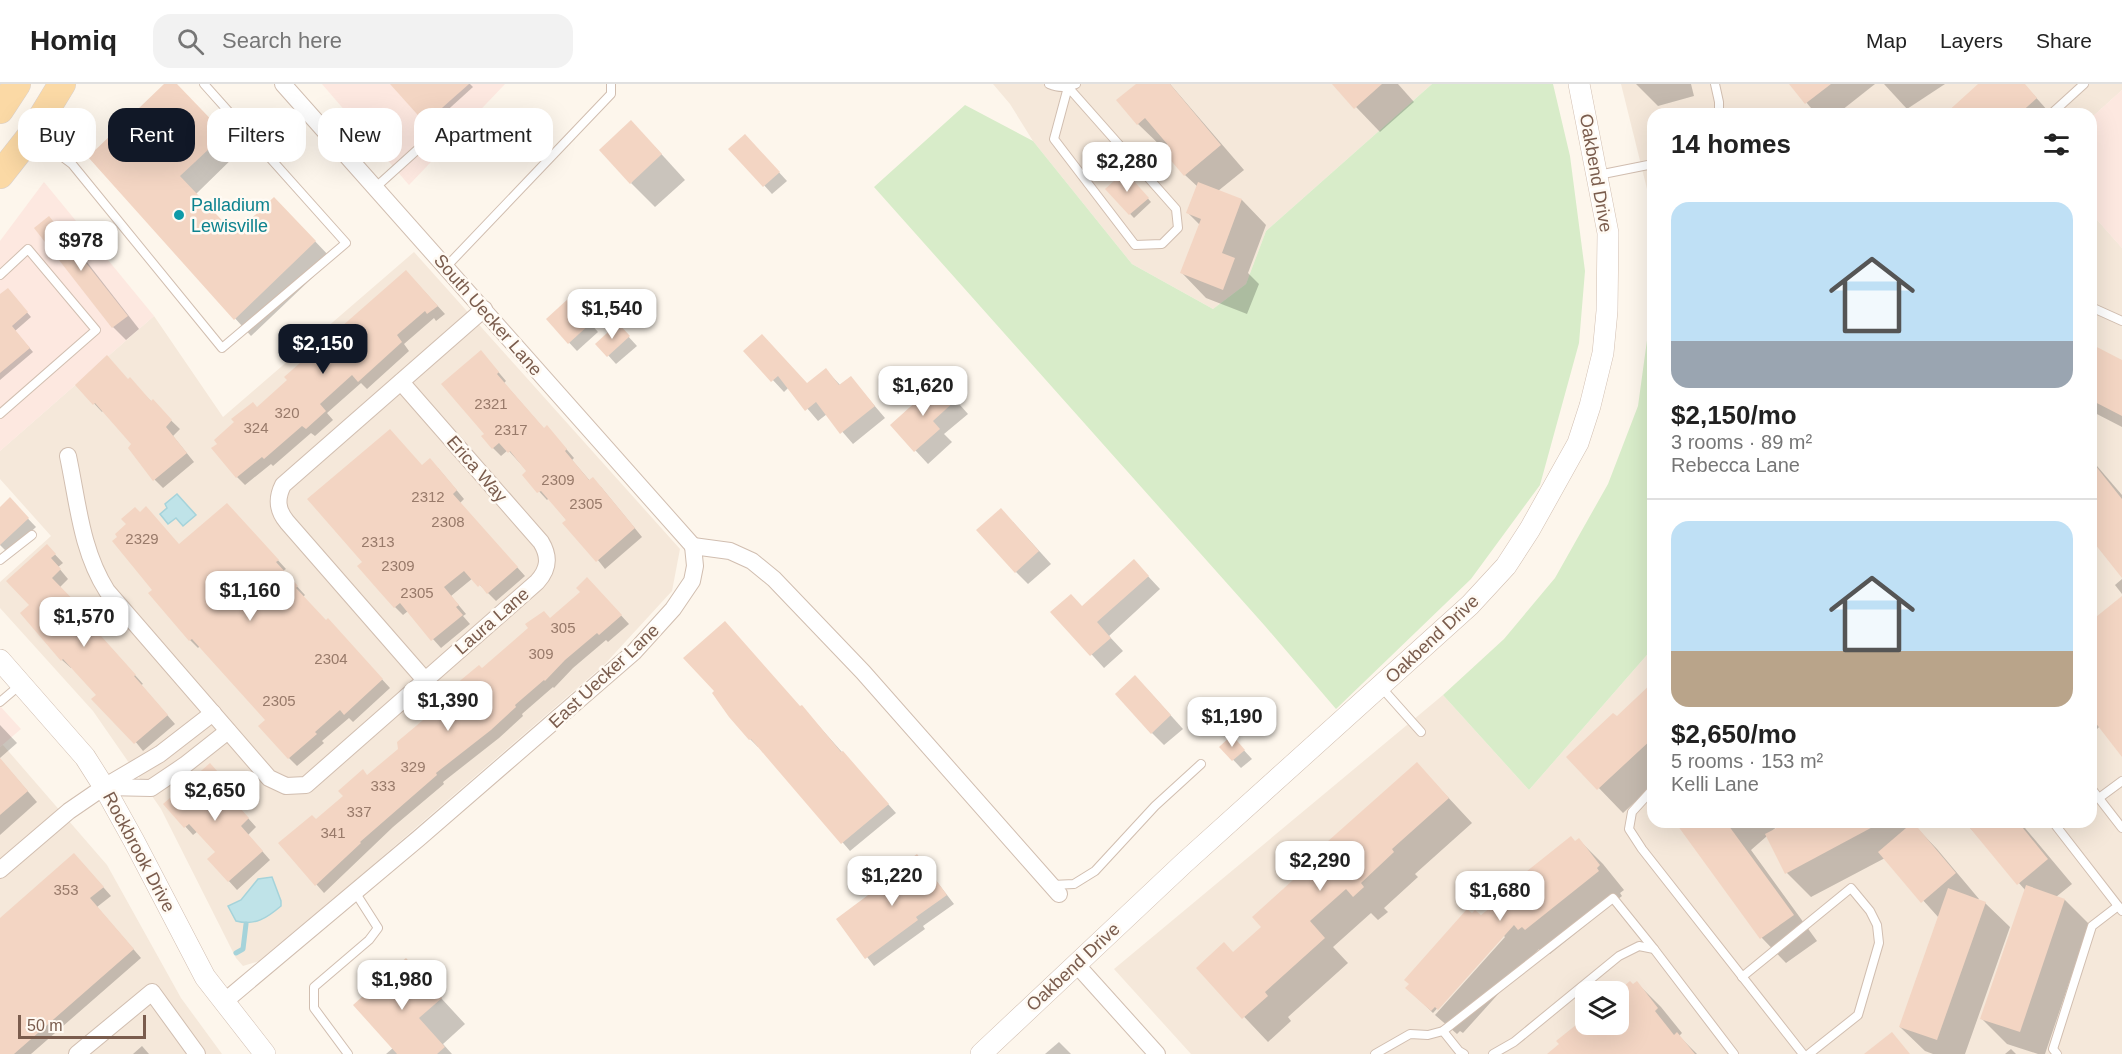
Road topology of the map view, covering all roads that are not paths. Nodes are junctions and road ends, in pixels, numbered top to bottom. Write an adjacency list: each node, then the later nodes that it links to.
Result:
1 (17, 84): 14 (main road)
2 (62, 84): 11 (main road)
3 (204, 84): 17 (lane)
4 (283, 84): 21 (street, South Uecker Lane)
5 (611, 84): 22 (lane)
6 (1048, 84): 10 (lane)
7 (1579, 84): 20 (street, Oakbend Drive)
8 (1715, 84): 12 (lane)
9 (2085, 84): 13 (lane)
10 (1072, 86): 10 (lane)
11 (47, 108)
12 (1719, 108)
13 (2058, 108)
14 (0, 110)
15 (18, 152): 19 (main road)
16 (414, 153): 21 (lane)
17 (69, 162)
18 (1647, 165): 20 (lane)
19 (0, 175)
20 (1597, 175): 37 (street, Oakbend Drive)
21 (376, 187): 22 (street, South Uecker Lane)
22 (446, 267): 24 (street, South Uecker Lane)
23 (0, 275): 28 (lane)
24 (484, 309): 27 (street); 31 (street, South Uecker Lane)
25 (2097, 310): 26 (lane)
26 (2122, 321)
27 (401, 382): 32 (street, Erica Way); 35 (street)
28 (0, 414)
29 (68, 456): 39 (street)
30 (32, 535): 33 (lane)
31 (693, 546): 51 (street); 52 (street, East Uecker Lane)
32 (548, 558): 35 (street, Laura Lane)
33 (0, 560)
34 (0, 660): 36 (street, Rockbrook Drive)
35 (425, 680): 40 (street, Laura Lane)
36 (22, 684): 38 (lane); 44 (street, Rockbrook Drive)
37 (1380, 686): 41 (lane); 55 (street, Oakbend Drive)
38 (0, 702)
39 (213, 713): 40 (street); 44 (street)
40 (228, 731): 44 (street)
41 (1421, 732)
42 (1201, 764): 51 (lane)
43 (2122, 781): 47 (lane)
44 (104, 787): 50 (street); 57 (street, Rockbrook Drive)
45 (1647, 796): 56 (lane)
46 (2097, 796): 47 (lane)
47 (2099, 798): 49 (lane)
48 (2058, 828): 53 (lane)
49 (2122, 828)
50 (0, 870)
51 (1055, 890)
52 (355, 892): 57 (street, East Uecker Lane); 62 (lane)
53 (2120, 908): 71 (lane)
54 (1654, 950): 58 (lane); 67 (lane); 68 (lane)
55 (1076, 964): 63 (street, Oakbend Drive); 64 (street)
56 (1742, 977): 69 (lane); 70 (lane)
57 (225, 1001): 61 (street, Rockbrook Drive)
58 (1443, 1031): 65 (lane); 66 (lane)
59 (77, 1054): 60 (street)
60 (197, 1054)
61 (266, 1054)
62 (348, 1054)
63 (981, 1054)
64 (1157, 1054)
65 (1375, 1054)
66 (1464, 1054)
67 (1493, 1054)
68 (1734, 1054)
69 (1803, 1054)
70 (1809, 1054)
71 (2057, 1054)

